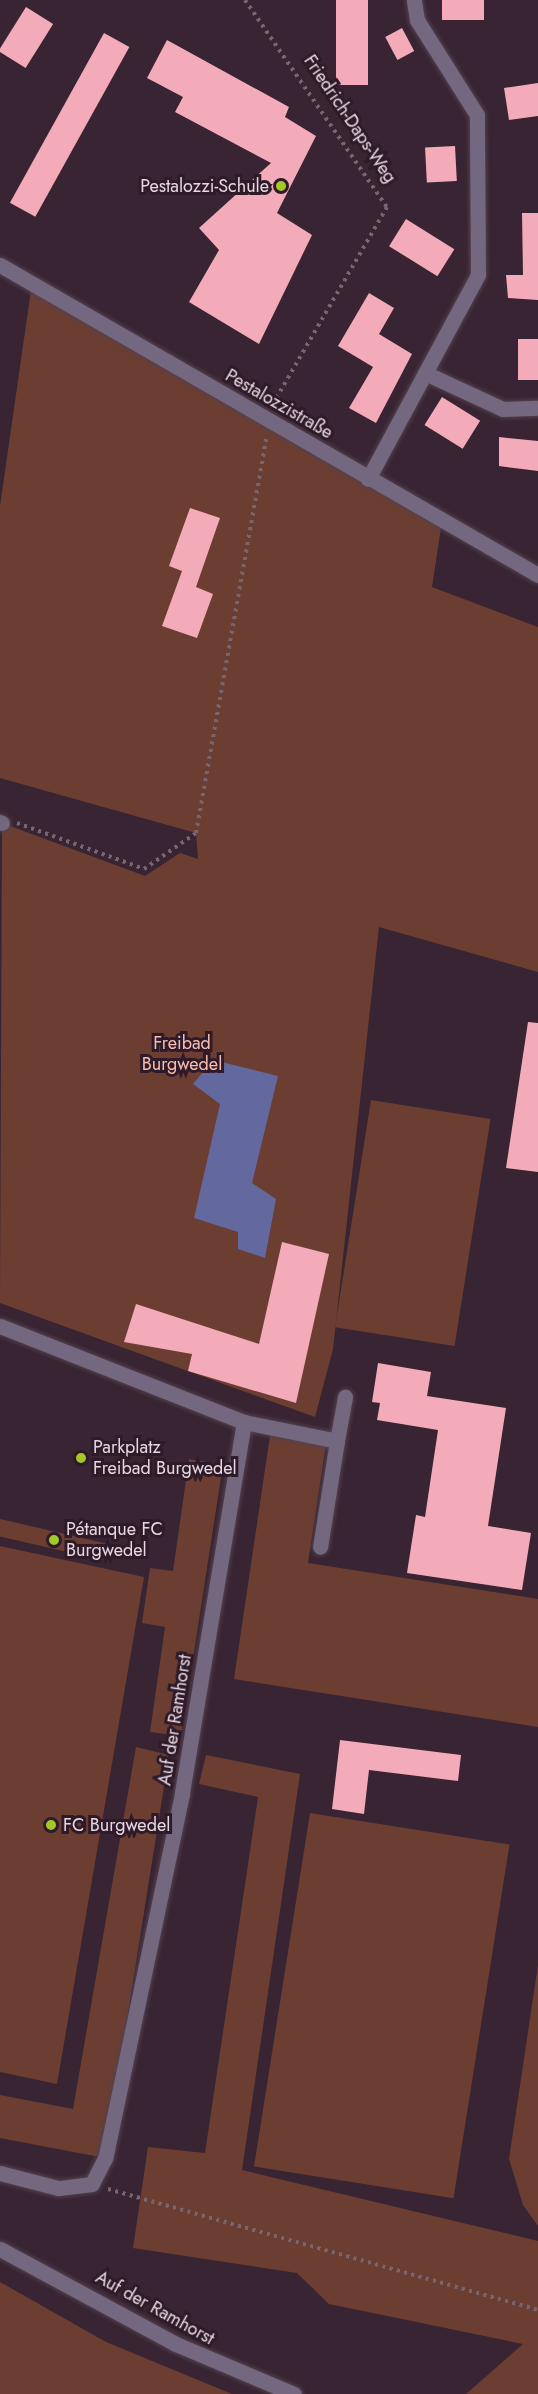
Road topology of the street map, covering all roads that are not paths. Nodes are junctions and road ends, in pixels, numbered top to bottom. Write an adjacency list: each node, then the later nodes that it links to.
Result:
1 (414, 0): 3 (street)
2 (0, 266): 5 (street, Pestalozzistraße)
3 (425, 373): 4 (street); 5 (street)
4 (538, 408)
5 (368, 479): 6 (street, Pestalozzistraße)
6 (538, 575)
7 (0, 1326): 9 (street)
8 (345, 1397): 10 (street)
9 (244, 1422): 10 (street); 12 (street, Auf der Ramhorst)
10 (337, 1441): 11 (street)
11 (320, 1547)
12 (0, 2173)
13 (0, 2249): 14 (street, Auf der Ramhorst)
14 (294, 2394)

